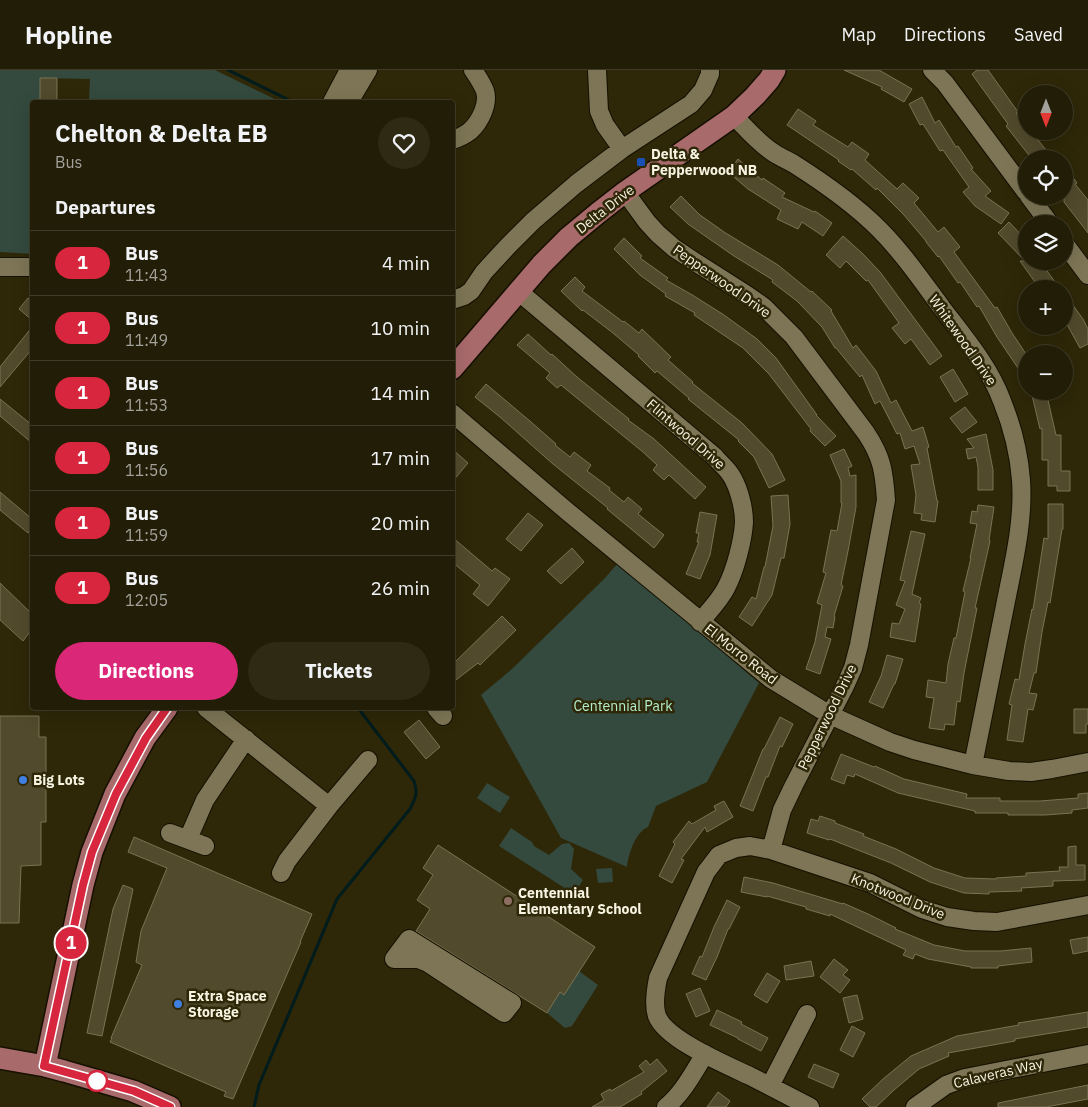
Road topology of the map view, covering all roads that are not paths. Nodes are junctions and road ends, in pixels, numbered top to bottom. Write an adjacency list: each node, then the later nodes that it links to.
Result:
1 (472, 70): 10 (street)
2 (597, 70): 11 (street)
3 (710, 70): 11 (street)
4 (775, 70): 9 (main road, Delta Drive)
5 (932, 70): 12 (street)
6 (360, 71): 7 (street); 8 (street)
7 (334, 100)
8 (350, 100)
9 (734, 116): 13 (main road, Delta Drive); 29 (street, Whitewood Drive)
10 (455, 140)
11 (622, 149): 19 (street)
12 (1018, 181)
13 (625, 192): 18 (main road, Delta Drive); 25 (street, Pepperwood Drive)
14 (1073, 255): 17 (street)
15 (0, 267): 16 (street)
16 (30, 267)
17 (1088, 275)
18 (518, 291): 20 (main road, Delta Drive); 22 (street, Flintwood Drive)
19 (455, 299)
20 (455, 365)
21 (455, 416): 22 (street, El Morro Road)
22 (700, 622): 25 (street, El Morro Road)
23 (166, 710): 42 (main road)
24 (208, 710): 26 (street)
25 (830, 715): 29 (street, El Morro Road); 34 (street, Pepperwood Drive)
26 (246, 740): 30 (street); 32 (street)
27 (368, 760): 30 (street)
28 (1088, 762): 29 (street, El Morro Road)
29 (973, 764)
30 (329, 806): 35 (street)
31 (170, 833): 32 (street)
32 (188, 839): 33 (street)
33 (205, 846)
34 (771, 850): 36 (street, Knotwood Drive); 39 (street)
35 (281, 873)
36 (1088, 905)
37 (409, 938): 37 (street)
38 (807, 1014): 43 (street)
39 (705, 1054): 43 (street); 45 (street)
40 (1088, 1054): 47 (street, Calaveras Way)
41 (0, 1058): 42 (main road)
42 (44, 1066): 44 (main road)
43 (770, 1086): 46 (street)
44 (170, 1107)
45 (666, 1107)
46 (810, 1107)
47 (915, 1107)

